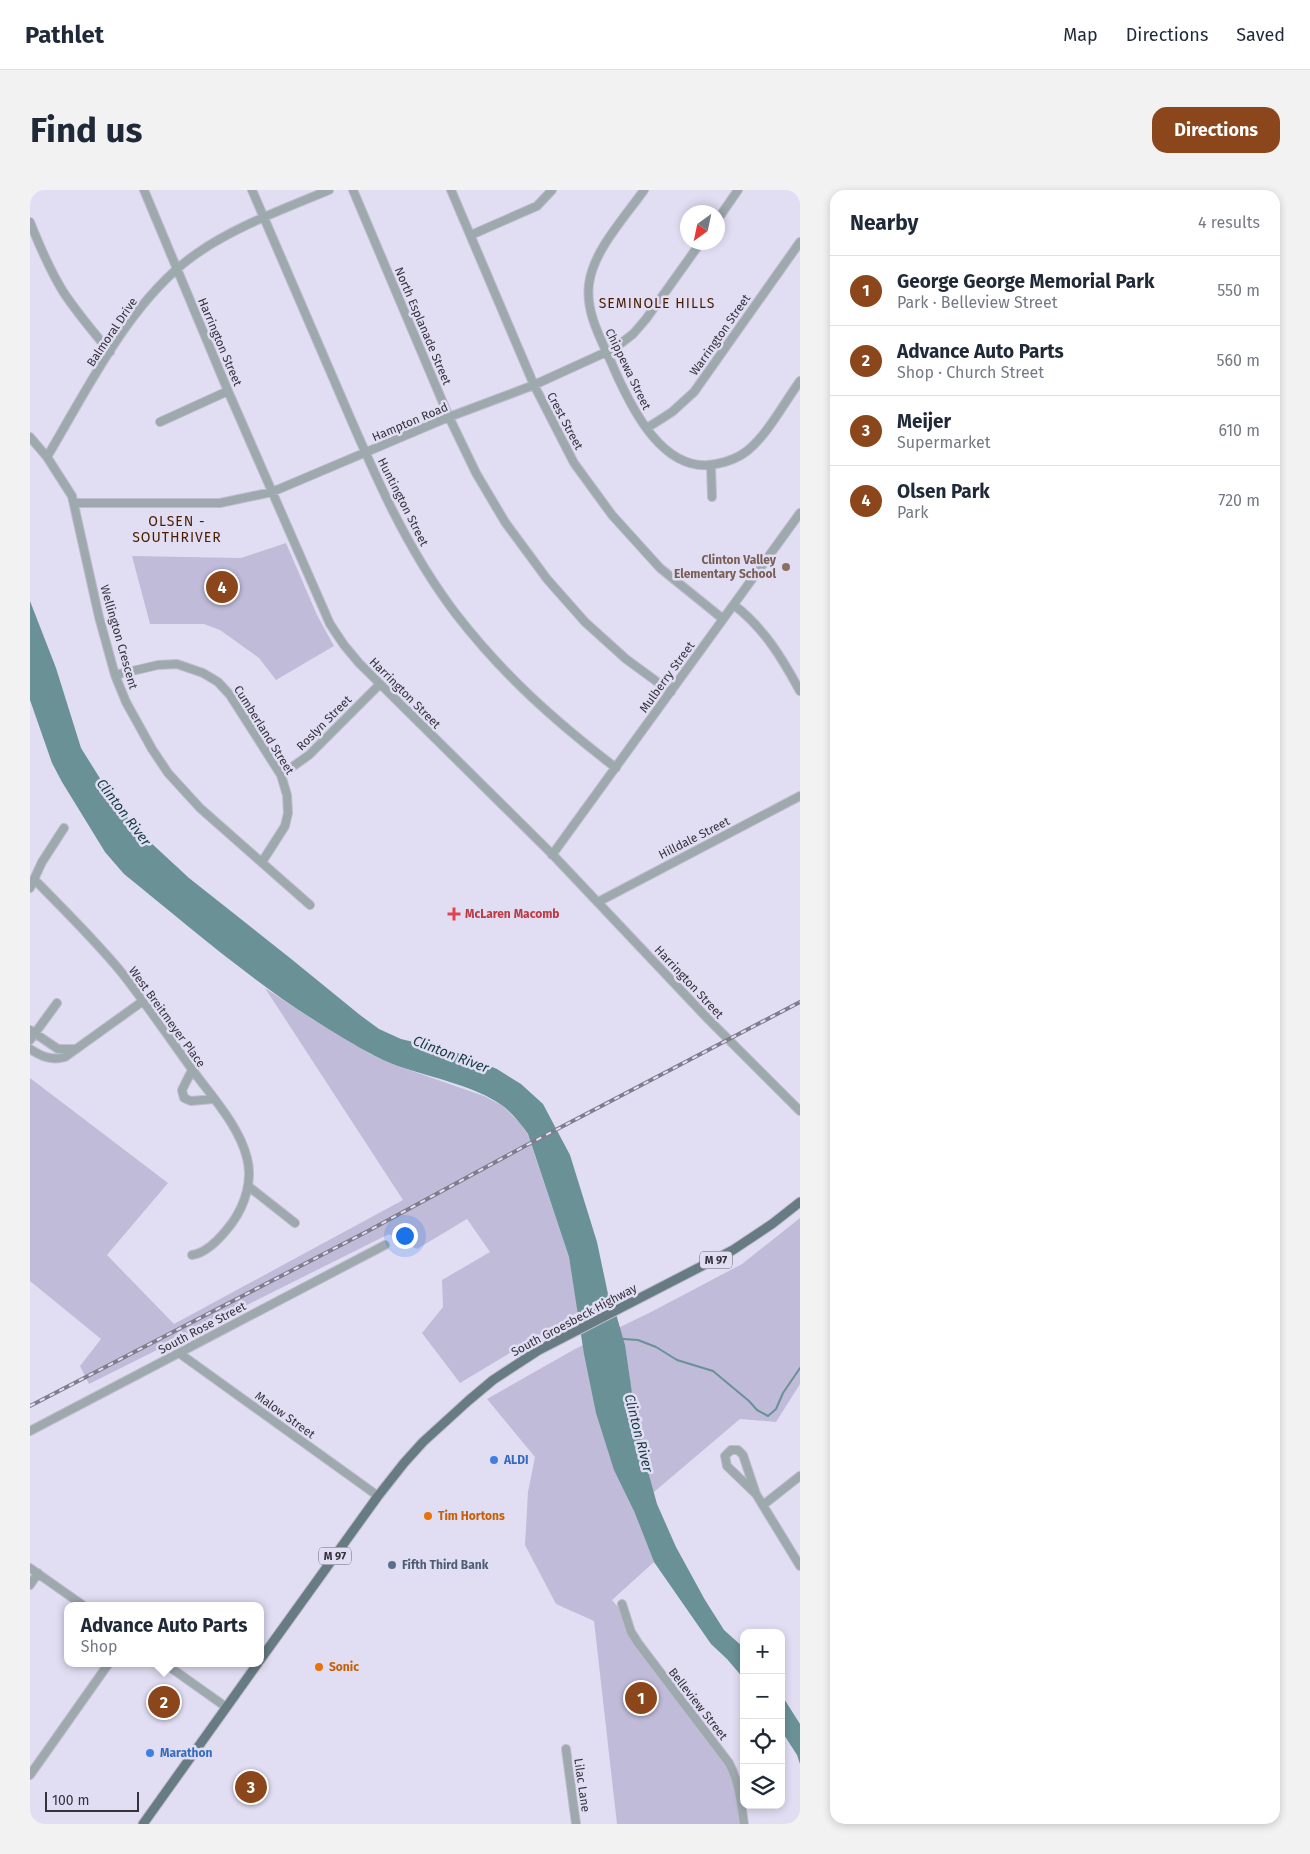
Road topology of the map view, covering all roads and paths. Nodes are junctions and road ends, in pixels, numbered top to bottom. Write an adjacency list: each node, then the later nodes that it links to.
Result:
1 (144, 190): 15 (street, Harrington Street)
2 (252, 190): 10 (street, Huntington Street)
3 (329, 190): 10 (street, Balmoral Drive)
4 (353, 190): 21 (street, North Esplanade Street)
5 (451, 190): 12 (street, Crest Street)
6 (552, 190): 12 (street)
7 (644, 190): 17 (street, Chippewa Street)
8 (738, 190): 9 (street)
9 (725, 209)
10 (264, 218): 15 (street, Balmoral Drive); 25 (street, Huntington Street)
11 (30, 222): 16 (street)
12 (471, 235): 19 (street, Crest Street)
13 (800, 242): 23 (street, Warrington Street)
14 (695, 250): 17 (street, Hampton Road)
15 (177, 270): 16 (street, Balmoral Drive); 20 (street, Harrington Street)
16 (110, 352): 26 (street, Balmoral Drive)
17 (607, 352): 19 (street, Hampton Road); 23 (street, Chippewa Street)
18 (800, 381): 27 (street, Chippewa Street)
19 (534, 385): 21 (street, Hampton Road); 33 (street, Crest Street)
20 (228, 391): 22 (street); 28 (street, Harrington Street)
21 (449, 417): 25 (street, Hampton Road); 37 (street, North Esplanade Street)
22 (160, 422)
23 (646, 428): 27 (street, Chippewa Street)
24 (30, 437): 26 (street, Wellington Crescent)
25 (366, 453): 28 (street, Hampton Road); 38 (street, Huntington Street)
26 (47, 458): 30 (street, Wellington Crescent)
27 (711, 465): 29 (street)
28 (272, 492): 30 (street, Hampton Road); 35 (street, Harrington Street)
29 (712, 497)
30 (74, 503): 34 (street, Wellington Crescent)
31 (800, 512): 32 (street, Mulberry Street)
32 (734, 605): 33 (street, Mulberry Street); 36 (street)
33 (722, 619): 37 (street, Mulberry Street)
34 (115, 674): 39 (street, Cumberland Street); 43 (street, Wellington Crescent)
35 (380, 684): 39 (street, Roslyn Street); 42 (street, Harrington Street)
36 (800, 691)
37 (671, 692): 38 (street, Mulberry Street)
38 (616, 768): 42 (street, Mulberry Street)
39 (281, 775): 43 (street, Cumberland Street)
40 (800, 796): 46 (street, Hilldale Street)
41 (64, 828): 44 (street)
42 (552, 854): 46 (street, Harrington Street)
43 (262, 862): 47 (street, Wellington Crescent)
44 (34, 879): 45 (street); 48 (street, West Breitmeyer Place)
45 (30, 888)
46 (598, 902): 55 (street, Harrington Street)
47 (310, 905)
48 (144, 1001): 52 (street); 53 (street, West Breitmeyer Place)
49 (57, 1003): 50 (street)
50 (32, 1035): 52 (street)
51 (30, 1049): 52 (street)
52 (75, 1050)
53 (192, 1070): 54 (street, West Breitmeyer Place); 54 (street)
54 (214, 1099): 56 (street, West Breitmeyer Place)
55 (800, 1111)
56 (248, 1186): 58 (street); 60 (street, West Breitmeyer Place)
57 (800, 1202): 65 (main road, South Groesbeck Highway / M 97)
58 (295, 1223)
59 (385, 1246): 61 (street, South Rose Street)
60 (192, 1255)
61 (179, 1353): 62 (street, South Rose Street); 65 (street, Malow Street)
62 (30, 1431)
63 (800, 1476): 66 (street)
64 (756, 1494): 64 (street); 66 (street)
65 (378, 1496): 73 (main road, South Groesbeck Highway / M 97)
66 (762, 1505): 67 (street)
67 (800, 1566)
68 (30, 1568): 69 (street)
69 (38, 1574): 70 (street); 71 (street)
70 (30, 1586)
71 (78, 1602)
72 (622, 1604): 82 (street, Belleview Street)
73 (264, 1654)
74 (106, 1667): 79 (street)
75 (170, 1667): 77 (street)
76 (255, 1667): 77 (main road)
77 (226, 1707): 80 (main road)
78 (566, 1749): 81 (street, Lilac Lane)
79 (30, 1775)
80 (143, 1824)
81 (576, 1824)
82 (744, 1824)

